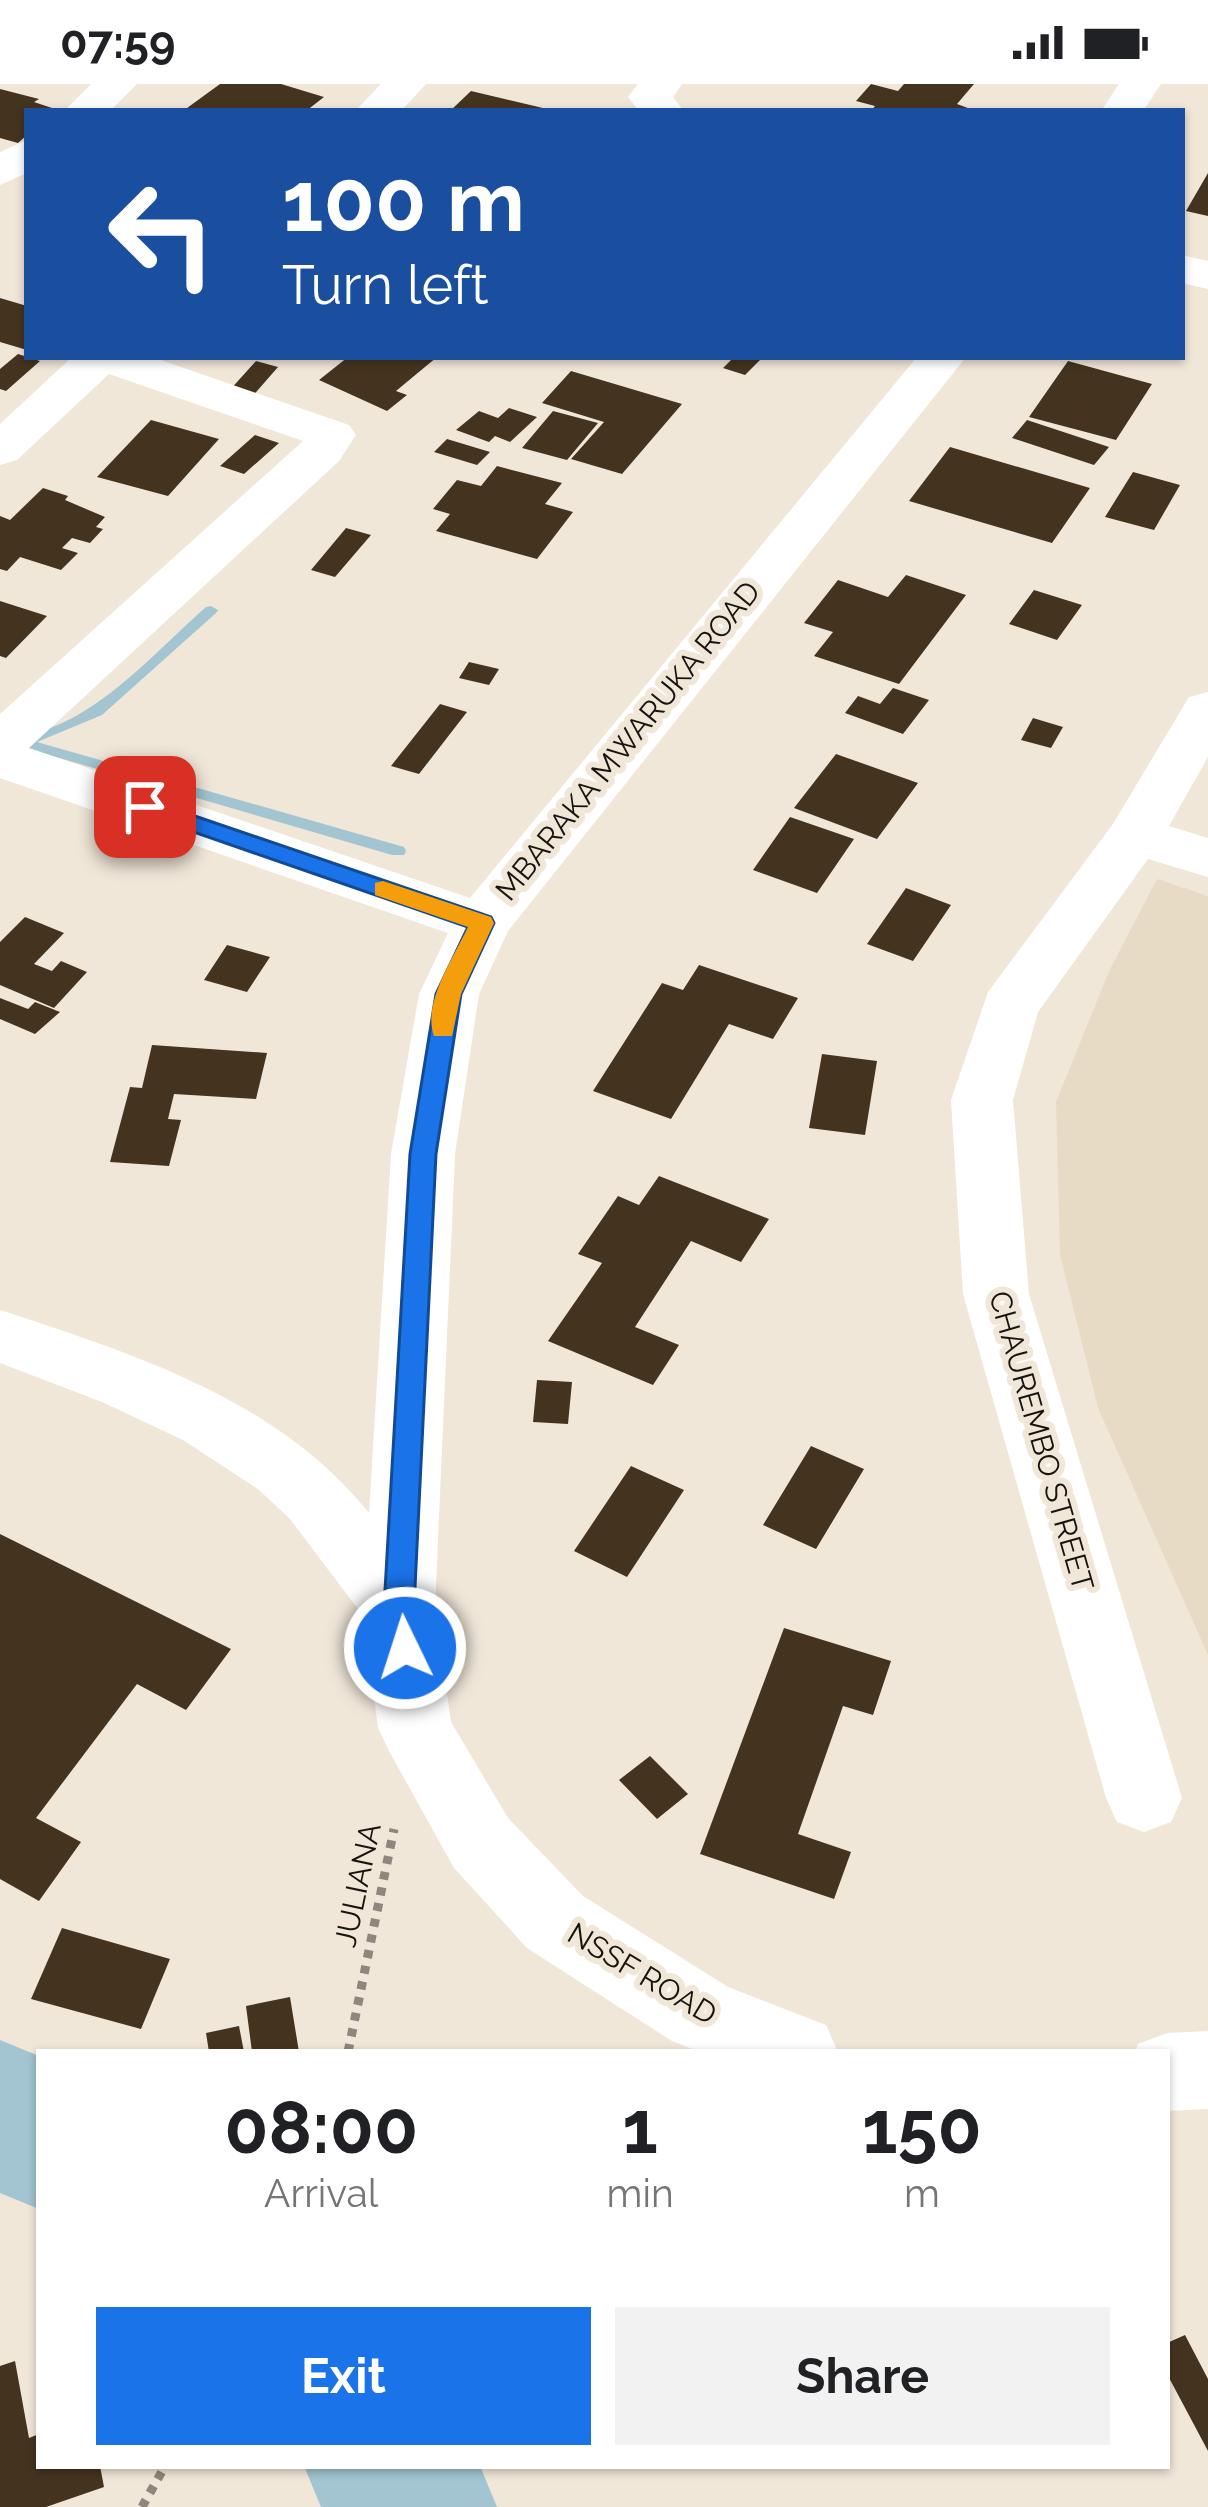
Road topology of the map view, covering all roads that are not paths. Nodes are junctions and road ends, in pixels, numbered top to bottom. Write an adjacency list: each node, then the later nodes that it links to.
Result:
1 (116, 84): 4 (street)
2 (405, 84): 5 (street)
3 (661, 84): 6 (street)
4 (88, 108)
5 (379, 108)
6 (660, 108)
7 (100, 360): 10 (street)
8 (112, 360): 12 (street)
9 (940, 360): 16 (street, MBARAKA MWARUKA ROAD)
10 (0, 450)
11 (1208, 709): 14 (street, CHAUREMBO STREET)
12 (0, 744)
13 (0, 758): 16 (street)
14 (1135, 835): 15 (street); 19 (street, CHAUREMBO STREET)
15 (1208, 859)
16 (482, 923): 18 (street, MBARAKA MWARUKA ROAD)
17 (0, 1336): 18 (street)
18 (399, 1608): 20 (street, NSSF ROAD)
19 (1144, 1798)
20 (789, 2049)
21 (1208, 2070): 22 (street)
22 (1170, 2072)

